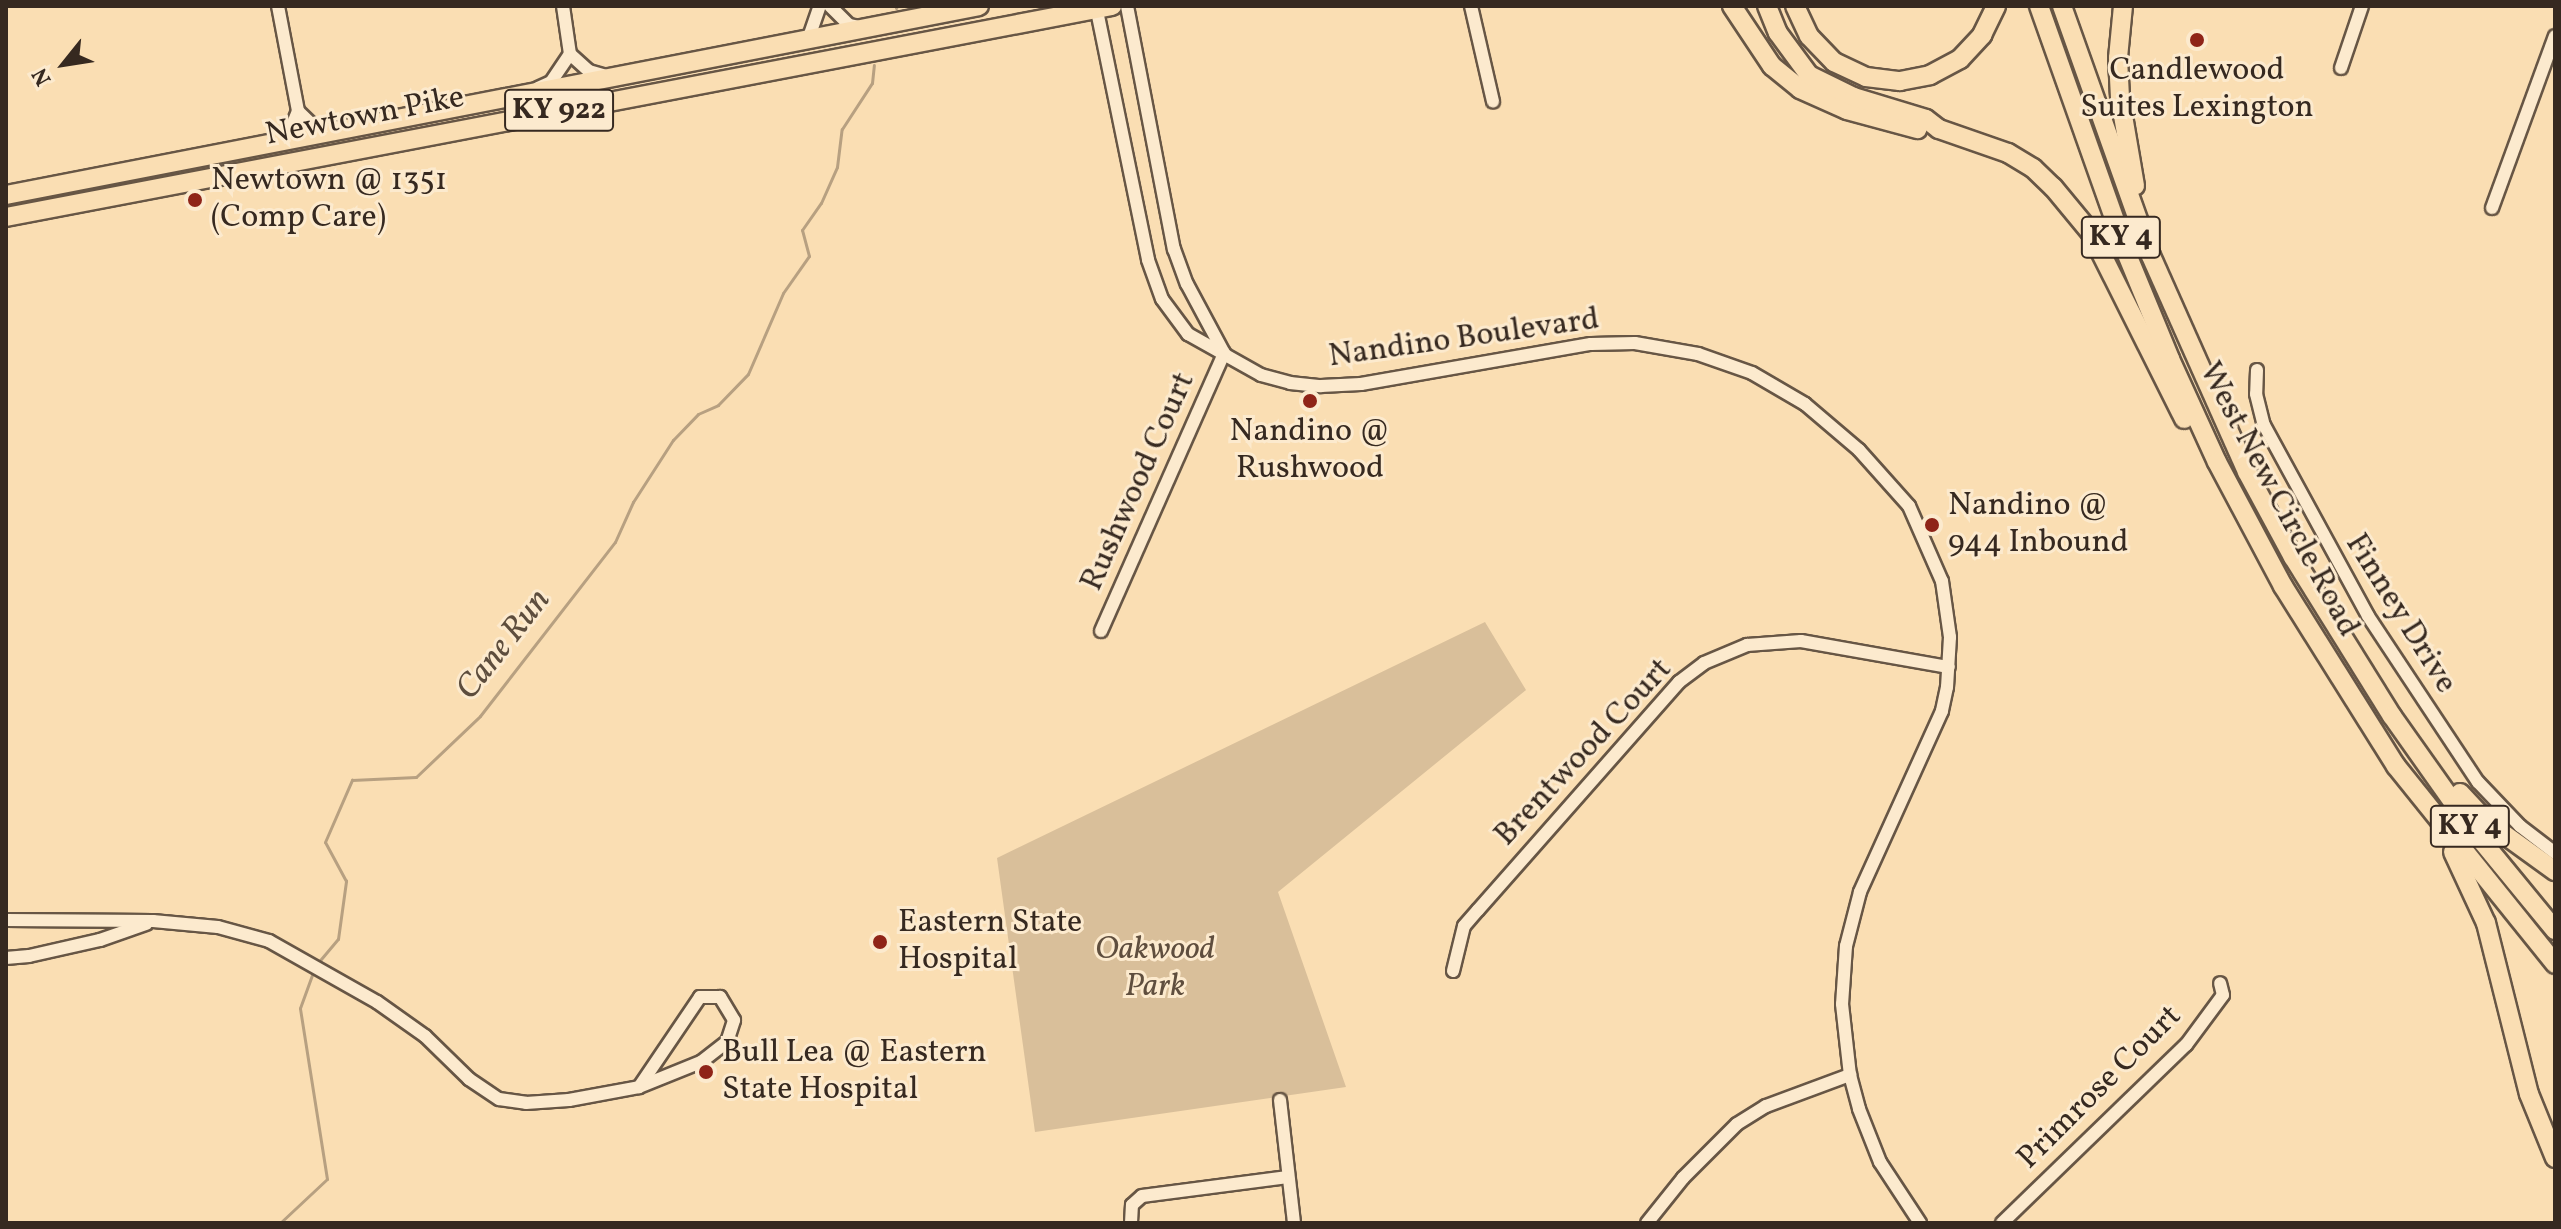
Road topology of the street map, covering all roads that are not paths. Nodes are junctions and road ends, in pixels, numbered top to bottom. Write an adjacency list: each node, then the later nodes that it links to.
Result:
1 (278, 6): 25 (street)
2 (563, 6): 20 (street)
3 (820, 6): 19 (street)
4 (830, 6): 17 (street)
5 (979, 6): 17 (highway, Newtown Pike / KY 922)
6 (1127, 6): 34 (street)
7 (1471, 6): 24 (street)
8 (1732, 6): 27 (highway)
9 (1767, 6): 27 (highway)
10 (1795, 6): 11 (highway)
11 (1996, 6)
12 (2039, 6): 36 (highway, West New Circle Road / KY 4)
13 (2062, 6): 33 (highway, West New Circle Road / KY 4)
14 (2123, 6): 33 (highway)
15 (2362, 6): 21 (street)
16 (1101, 7): 26 (highway, Newtown Pike / KY 922); 34 (street, Nandino Boulevard)
17 (866, 29): 19 (highway, Newtown Pike / KY 922)
18 (2555, 36): 31 (street)
19 (808, 40): 22 (highway, Newtown Pike / KY 922)
20 (570, 54): 22 (street); 23 (street)
21 (2341, 68)
22 (618, 76): 23 (highway, Newtown Pike / KY 922)
23 (522, 94): 26 (highway); 28 (highway, Newtown Pike / KY 922)
24 (1493, 101)
25 (298, 111): 28 (street); 29 (street)
26 (459, 129): 32 (highway, Newtown Pike / KY 922)
27 (1939, 129): 36 (highway)
28 (321, 133): 29 (highway, Newtown Pike / KY 922)
29 (286, 140): 30 (highway, Newtown Pike / KY 922)
30 (6, 195)
31 (2492, 208)
32 (6, 217)
33 (2151, 256): 39 (highway, West New Circle Road / KY 4)
34 (1224, 353): 37 (street, Rushwood Court); 38 (street, Nandino Boulevard)
35 (2257, 370): 41 (street, Finney Drive)
36 (2217, 462): 40 (highway, West New Circle Road / KY 4)
37 (1101, 631)
38 (1949, 667): 48 (street, Brentwood Court); 50 (street, Nandino Boulevard)
39 (2392, 716): 42 (highway); 45 (highway, KY 4)
40 (2437, 821): 47 (highway, KY 4); 53 (highway)
41 (2555, 853)
42 (2555, 871)
43 (6, 920): 44 (street)
44 (153, 921): 46 (street); 51 (street)
45 (2555, 930)
46 (6, 958)
47 (2555, 964)
48 (1453, 971)
49 (2220, 983): 59 (street, Primrose Court)
50 (1850, 1075): 57 (street); 58 (street, Nandino Boulevard)
51 (639, 1087): 51 (street)
52 (1280, 1100): 54 (street)
53 (2555, 1158)
54 (1288, 1177): 55 (street); 56 (street)
55 (1131, 1223)
56 (1294, 1223)
57 (1647, 1223)
58 (1920, 1223)
59 (2002, 1223)

